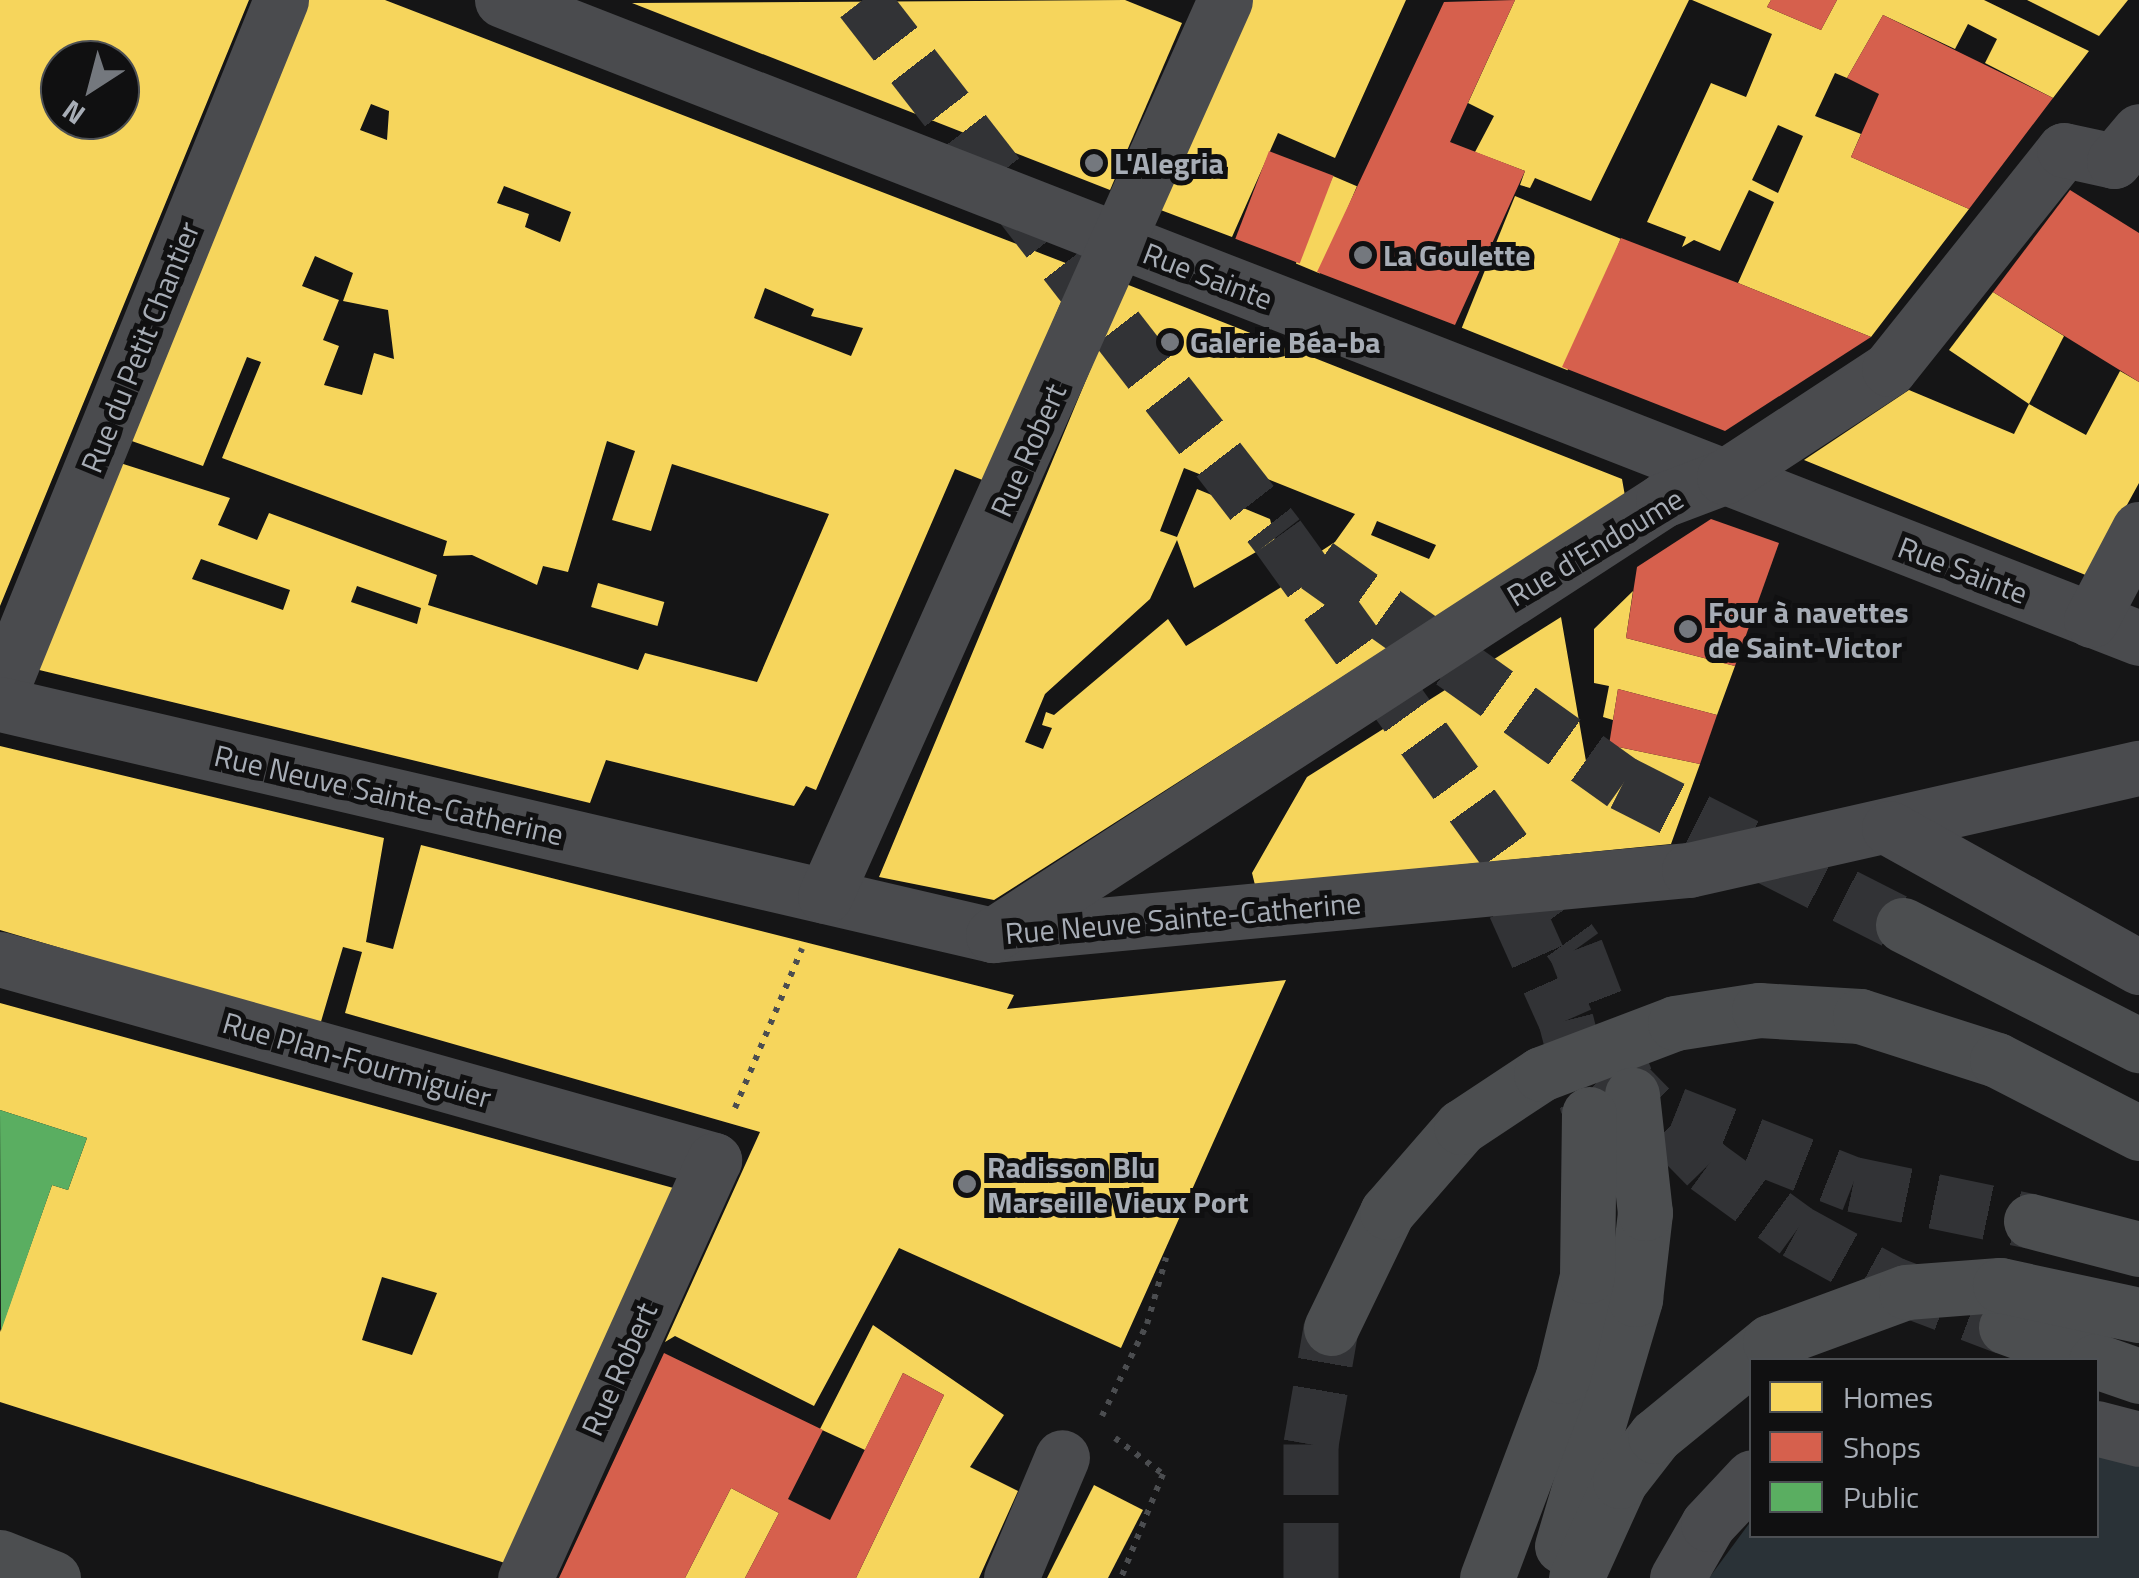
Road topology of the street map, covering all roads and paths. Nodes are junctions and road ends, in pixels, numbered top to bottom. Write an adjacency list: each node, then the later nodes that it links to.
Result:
1 (281, 0): 9 (street, Rue du Petit Chantier)
2 (502, 0): 5 (street, Rue Sainte)
3 (1225, 0): 5 (street, Rue Robert)
4 (2131, 156): 6 (street, Rue d'Endoume)
5 (1120, 241): 6 (street, Rue Sainte); 13 (street, Rue Robert)
6 (1724, 477): 8 (street, Rue Sainte); 15 (street, Rue d'Endoume)
7 (2139, 529): 8 (street)
8 (2115, 629)
9 (0, 693)
10 (0, 704): 13 (street, Rue Neuve Sainte-Catherine)
11 (2139, 768): 12 (street, Rue Neuve Sainte-Catherine)
12 (1889, 828): 15 (street, Rue Neuve Sainte-Catherine); 17 (street)
13 (816, 917): 15 (street, Rue Neuve Sainte-Catherine); 20 (path)
14 (1902, 925): 18 (main road)
15 (993, 935)
16 (0, 959): 20 (street, Rue Plan-Fourmiguier)
17 (2139, 967)
18 (2139, 1045)
19 (2139, 1132): 26 (main road)
20 (720, 1144): 38 (street, Rue Robert)
21 (2031, 1221): 22 (main road)
22 (2139, 1249)
23 (1166, 1258): 40 (path)
24 (2139, 1315): 27 (main road)
25 (2006, 1327): 28 (main road)
26 (1331, 1328)
27 (1750, 1358)
28 (2088, 1358)
29 (1749, 1359): 43 (main road)
30 (2099, 1362): 31 (main road)
31 (2139, 1376)
32 (2099, 1429): 33 (street)
33 (2139, 1438)
34 (1062, 1457): 39 (street)
35 (1749, 1480): 44 (street)
36 (0, 1557): 37 (main road)
37 (53, 1578)
38 (525, 1578)
39 (1011, 1578)
40 (1121, 1578)
41 (1487, 1578): 42 (main road)
42 (1554, 1578)
43 (1576, 1578)
44 (1677, 1578)

